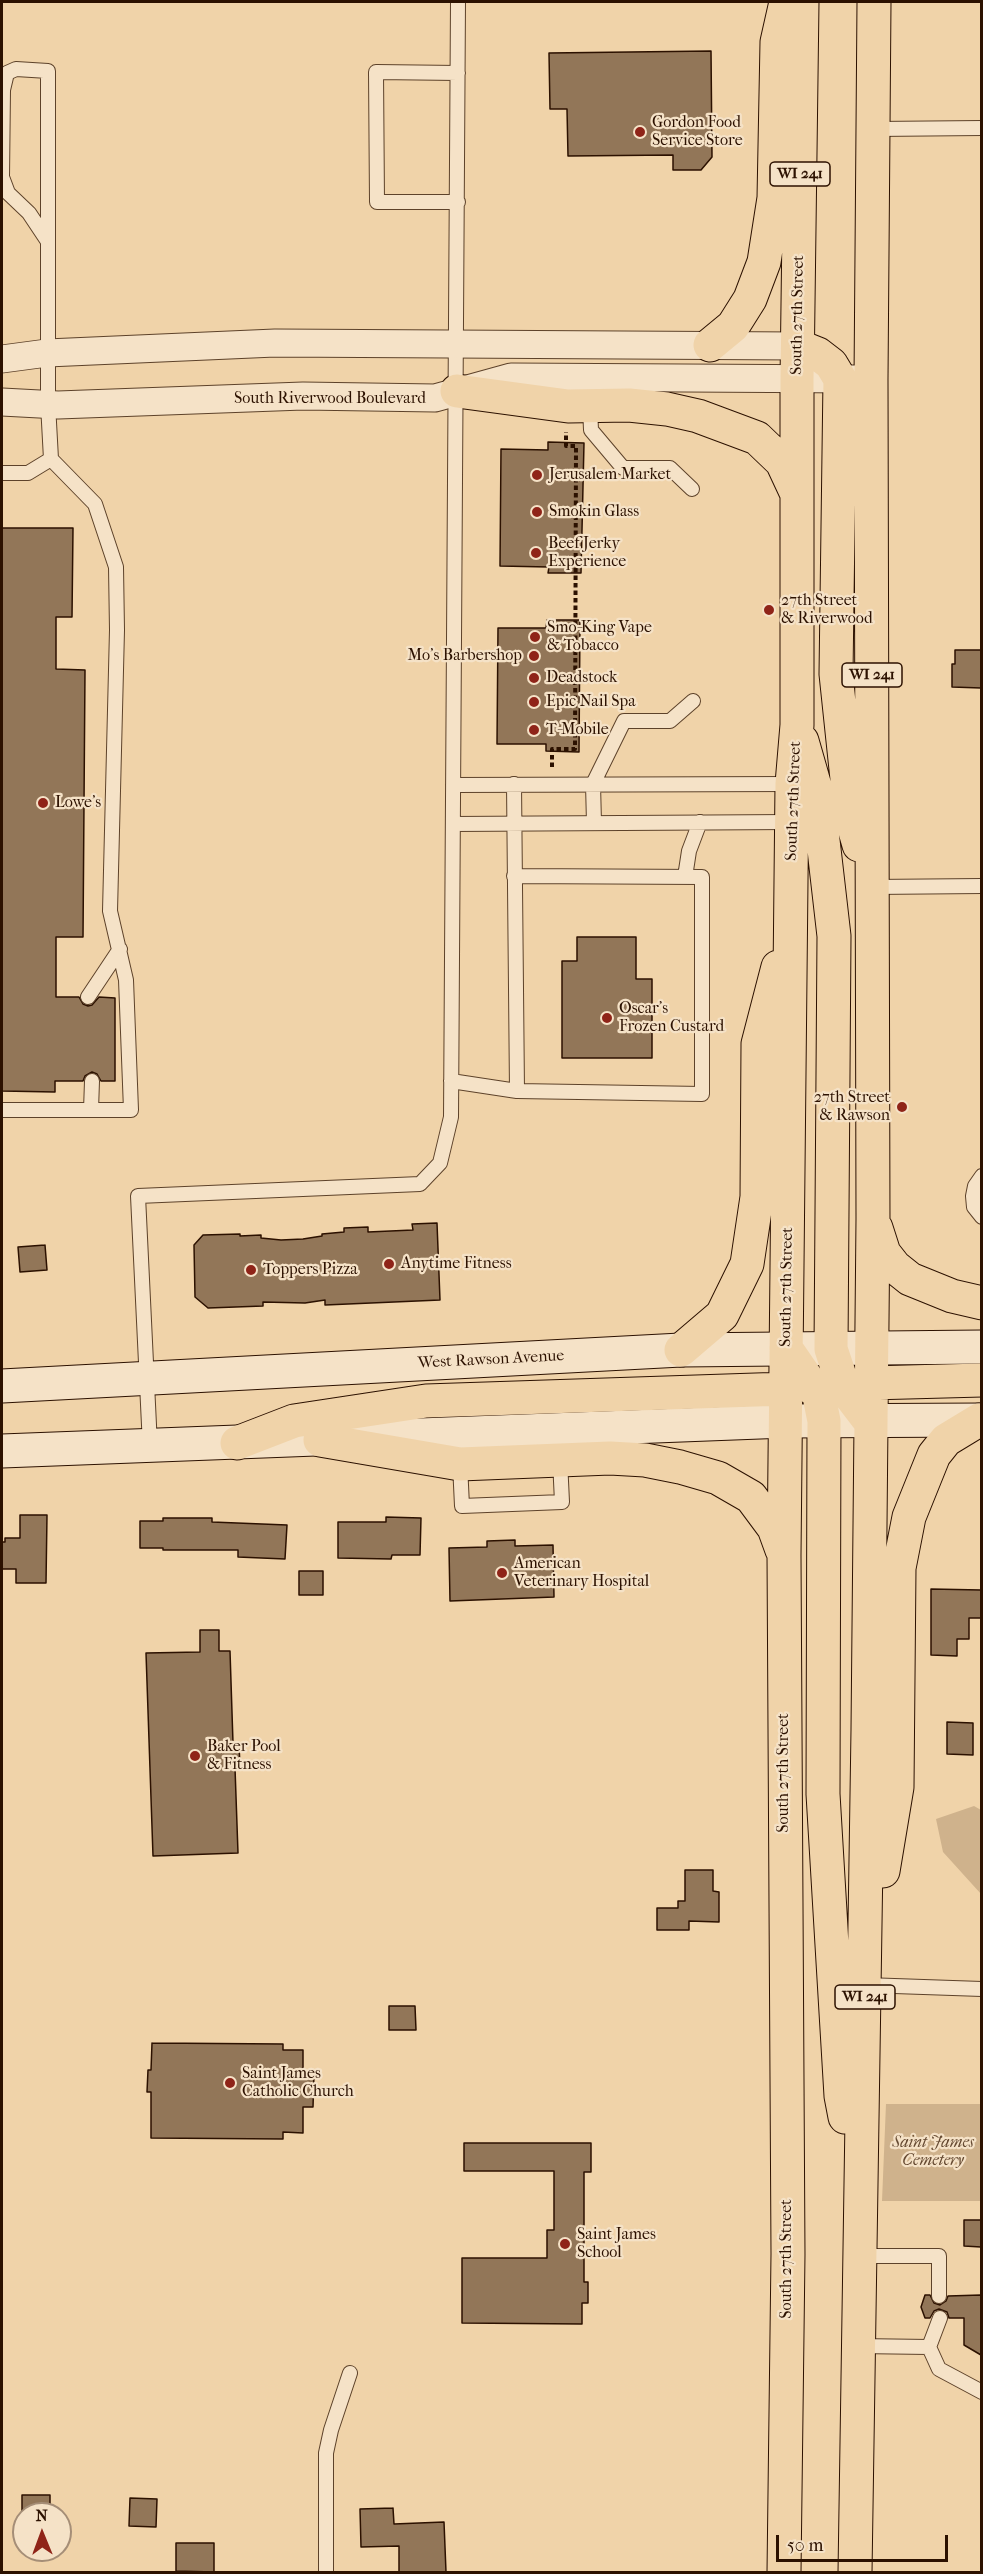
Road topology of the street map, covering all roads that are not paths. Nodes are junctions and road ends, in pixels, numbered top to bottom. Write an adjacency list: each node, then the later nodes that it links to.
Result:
1 (458, 2): 5 (lane)
2 (786, 2): 11 (main road)
3 (802, 2): 12 (main road, South 27th Street / WI 241)
4 (874, 3): 7 (main road, WI 241)
5 (458, 73): 8 (lane); 8 (lane)
6 (981, 128): 7 (lane)
7 (875, 129): 15 (main road, WI 241)
8 (458, 202): 10 (lane)
9 (47, 240): 9 (lane); 13 (lane)
10 (458, 344): 11 (street); 13 (street); 17 (lane)
11 (710, 345): 12 (street)
12 (798, 346): 15 (main road); 16 (main road, South 27th Street / WI 241)
13 (47, 353): 14 (street); 19 (lane)
14 (2, 359)
15 (856, 379): 16 (street, South Riverwood Boulevard); 39 (main road, WI 241)
16 (797, 380): 17 (street, South Riverwood Boulevard); 24 (main road, South 27th Street / WI 241)
17 (458, 391): 19 (street, South Riverwood Boulevard); 20 (main road); 30 (lane)
18 (2, 402): 19 (street, South Riverwood Boulevard)
19 (48, 404): 21 (lane)
20 (578, 415): 23 (lane); 24 (main road)
21 (51, 459): 22 (lane); 41 (lane)
22 (2, 473)
23 (692, 489)
24 (798, 496): 26 (main road, South 27th Street / WI 241)
25 (693, 701): 28 (lane)
26 (797, 725): 29 (main road, South 27th Street / WI 241); 58 (main road)
27 (514, 784): 28 (lane); 30 (lane); 35 (lane)
28 (593, 784): 29 (lane); 33 (lane)
29 (792, 784): 32 (main road, South 27th Street / WI 241)
30 (453, 785): 34 (lane)
31 (700, 822): 32 (lane); 33 (lane); 37 (lane)
32 (791, 822): 40 (main road, South 27th Street / WI 241)
33 (594, 823): 35 (lane)
34 (453, 824): 35 (lane); 44 (lane)
35 (515, 824): 36 (lane)
36 (514, 876): 37 (lane); 45 (lane)
37 (685, 877): 45 (lane)
38 (981, 886): 39 (lane)
39 (872, 887): 50 (main road, WI 241)
40 (791, 916): 53 (main road, South 27th Street / WI 241); 55 (main road)
41 (120, 949): 42 (lane); 47 (lane)
42 (88, 997)
43 (92, 1081): 47 (lane)
44 (451, 1081): 45 (lane); 56 (lane)
45 (517, 1091)
46 (2, 1110): 47 (lane)
47 (92, 1110)
48 (981, 1176): 49 (lane)
49 (981, 1216)
50 (873, 1219): 51 (main road); 54 (main road, WI 241)
51 (981, 1303)
52 (981, 1347): 54 (main road, West Rawson Avenue)
53 (786, 1348): 55 (main road, West Rawson Avenue); 58 (main road, South 27th Street / WI 241); 58 (main road, West Rawson Avenue)
54 (870, 1348): 58 (main road, West Rawson Avenue)
55 (681, 1350): 56 (main road, West Rawson Avenue)
56 (146, 1378): 59 (main road, West Rawson Avenue); 66 (lane)
57 (981, 1380): 58 (main road)
58 (828, 1385): 61 (main road, South 27th Street / WI 241); 62 (main road, West Rawson Avenue); 62 (main road, South 27th Street / WI 241); 64 (main road); 71 (main road)
59 (2, 1386)
60 (980, 1420): 62 (main road, West Rawson Avenue); 69 (main road)
61 (786, 1421): 65 (main road); 68 (main road, South 27th Street / WI 241)
62 (870, 1422): 69 (main road, South 27th Street / WI 241)
63 (320, 1440): 64 (main road); 65 (main road); 65 (main road)
64 (237, 1443): 66 (main road)
65 (560, 1445): 68 (main road)
66 (150, 1446): 67 (main road)
67 (2, 1451)
68 (784, 1555): 80 (main road, South 27th Street / WI 241)
69 (865, 1986): 70 (lane); 71 (main road, South 27th Street / WI 241)
70 (981, 1989)
71 (859, 2185): 72 (main road, South 27th Street / WI 241)
72 (859, 2256): 73 (lane); 75 (main road, South 27th Street / WI 241)
73 (939, 2296)
74 (939, 2318): 76 (lane)
75 (857, 2346): 76 (lane); 81 (main road, South 27th Street / WI 241)
76 (929, 2347): 78 (lane)
77 (350, 2373): 79 (lane)
78 (981, 2392)
79 (327, 2572)
80 (784, 2572)
81 (855, 2572)

